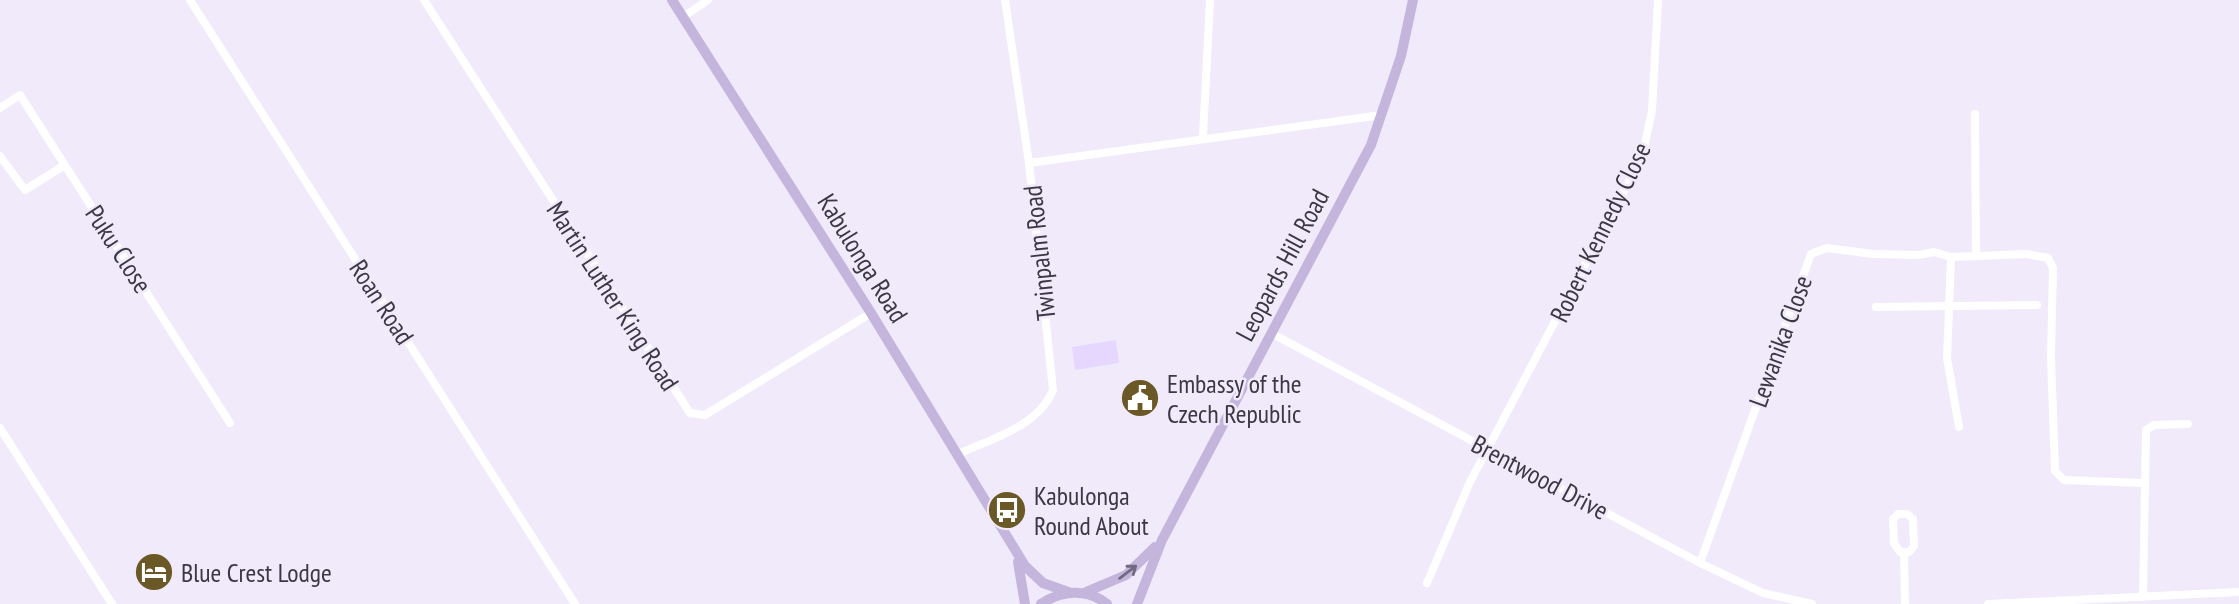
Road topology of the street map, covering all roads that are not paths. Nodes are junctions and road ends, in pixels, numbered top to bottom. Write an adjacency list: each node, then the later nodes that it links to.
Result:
1 (190, 0): 41 (street, Roan Road)
2 (424, 0): 22 (street, Martin Luther King Road)
3 (672, 0): 9 (main road, Kabulonga Road)
4 (708, 0): 9 (street)
5 (1005, 0): 15 (street, Twinpalm Road)
6 (1210, 0): 13 (street)
7 (1413, 0): 12 (main road, Leopards Hill Road)
8 (1658, 0): 28 (street, Robert Kennedy Close)
9 (683, 17): 22 (main road, Kabulonga Road)
10 (0, 107): 16 (street, Puku Close)
11 (1975, 114): 17 (street)
12 (1382, 115): 13 (street); 23 (main road, Leopards Hill Road)
13 (1203, 137): 15 (street)
14 (0, 156): 16 (street)
15 (1029, 163): 29 (street, Twinpalm Road)
16 (65, 165): 24 (street, Puku Close)
17 (1976, 254): 18 (street); 30 (street)
18 (1951, 257): 19 (street); 34 (street, Lewanika Close)
19 (1949, 305): 20 (street); 21 (street); 26 (street)
20 (2037, 305)
21 (1876, 307)
22 (871, 313): 29 (main road, Kabulonga Road)
23 (1273, 334): 28 (street, Brentwood Drive); 31 (main road, Leopards Hill Road)
24 (230, 423)
25 (2188, 424): 30 (street)
26 (1959, 427)
27 (0, 428): 40 (street)
28 (1487, 449): 34 (street, Brentwood Drive); 35 (street, Robert Kennedy Close)
29 (958, 454): 32 (main road, Kabulonga Road)
30 (2143, 483): 39 (street)
31 (1162, 540): 36 (main road, Leopards Hill Road, one-way to 31); 45 (main road, Leopards Hill Road)
32 (1011, 543): 38 (main road, Kabulonga Road); 42 (main road, Kabulonga Road)
33 (1904, 553): 33 (street); 47 (street)
34 (1700, 563): 46 (street, Brentwood Drive)
35 (1426, 583)
36 (1086, 592): 38 (main road); 44 (main road)
37 (2239, 592): 39 (street)
38 (1071, 593): 43 (main road)
39 (2143, 597): 48 (street)
40 (112, 604)
41 (575, 604)
42 (1025, 604)
43 (1041, 604)
44 (1107, 604)
45 (1137, 604)
46 (1812, 604)
47 (1905, 604)
48 (1988, 604)

